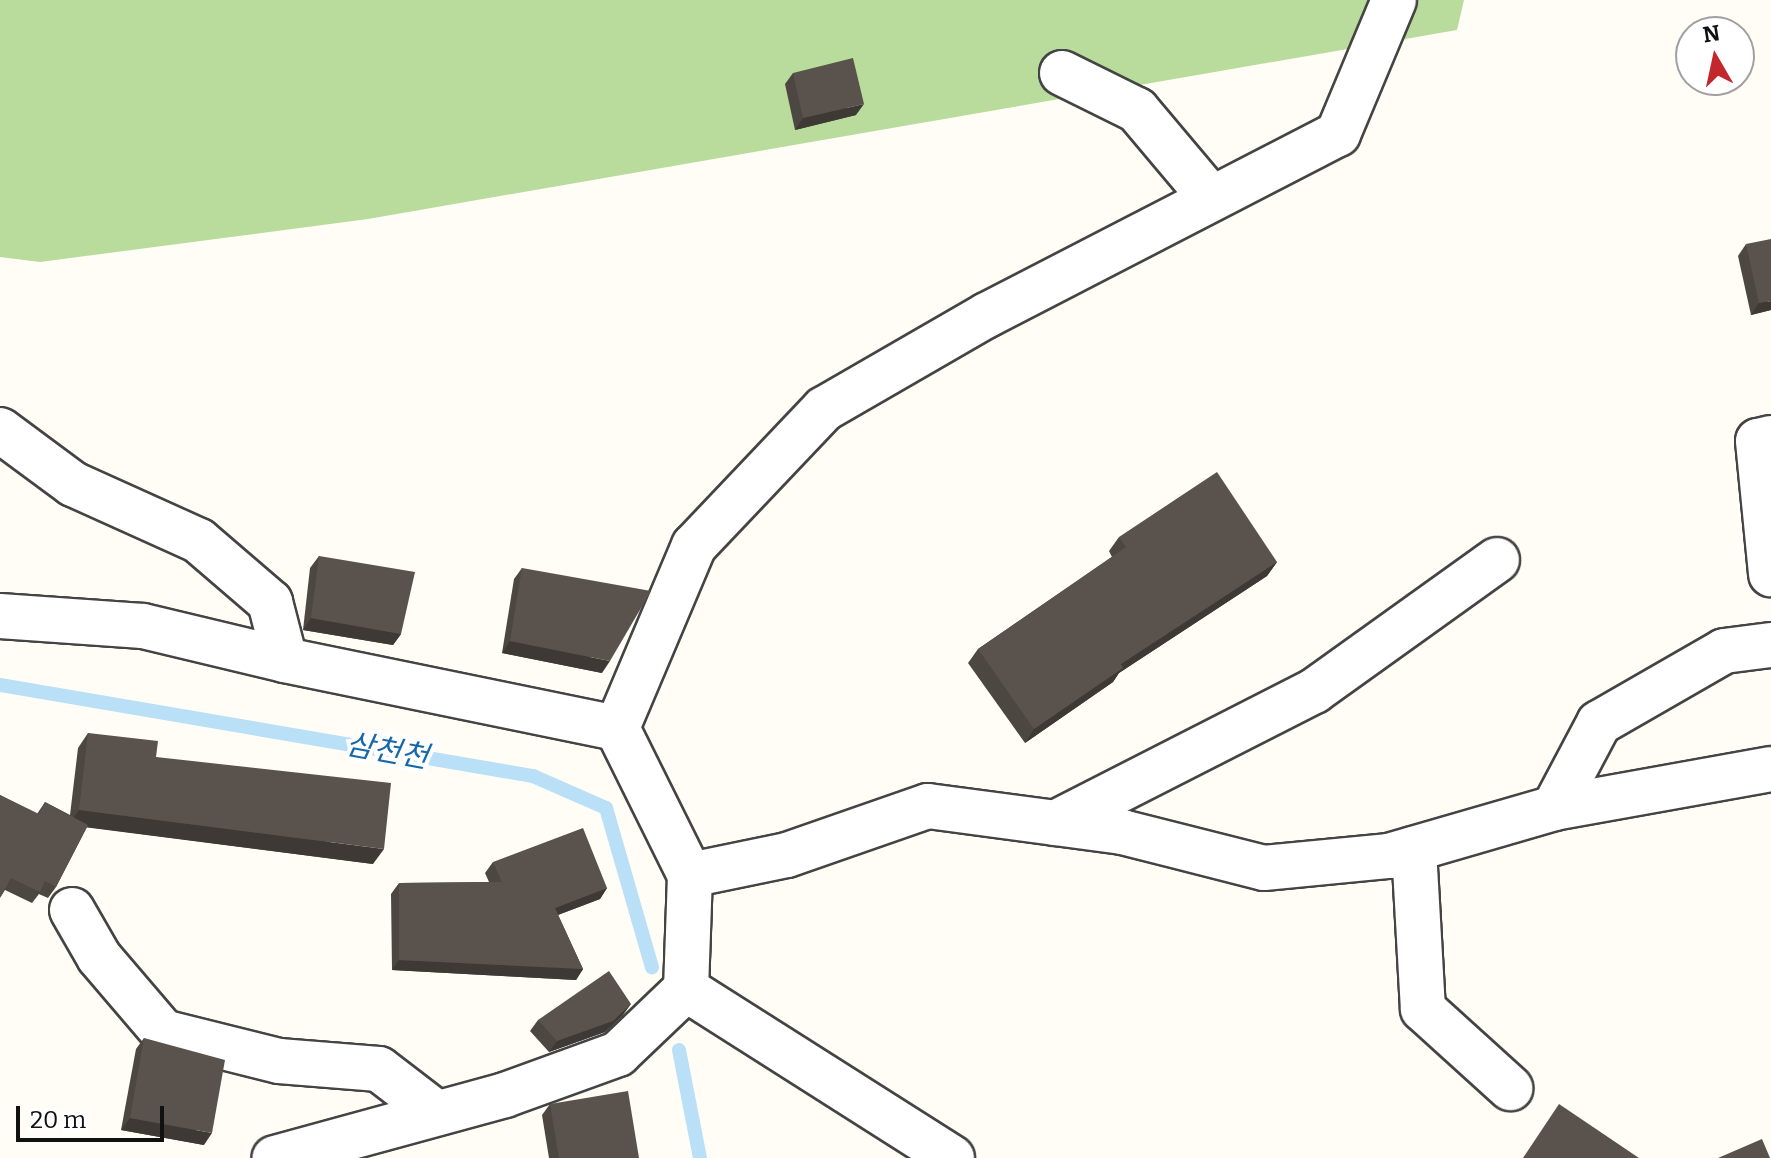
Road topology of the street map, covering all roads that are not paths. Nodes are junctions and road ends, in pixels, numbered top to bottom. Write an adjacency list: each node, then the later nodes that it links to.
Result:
1 (1394, 0): 3 (street)
2 (1062, 73): 3 (street)
3 (1211, 198): 11 (street)
4 (0, 430): 10 (street)
5 (1771, 438): 7 (street)
6 (1497, 560): 14 (street)
7 (1771, 574)
8 (0, 616): 10 (street)
9 (1771, 645): 13 (street)
10 (285, 660): 11 (street)
11 (617, 728): 16 (street)
12 (1771, 769): 13 (street)
13 (1554, 808): 15 (street)
14 (1055, 823): 15 (street); 16 (street)
15 (1414, 849): 19 (street)
16 (690, 875): 18 (street)
17 (72, 910): 20 (street)
18 (686, 989): 20 (street); 22 (street)
19 (1510, 1088)
20 (435, 1112): 21 (street)
21 (274, 1158)
22 (952, 1158)

